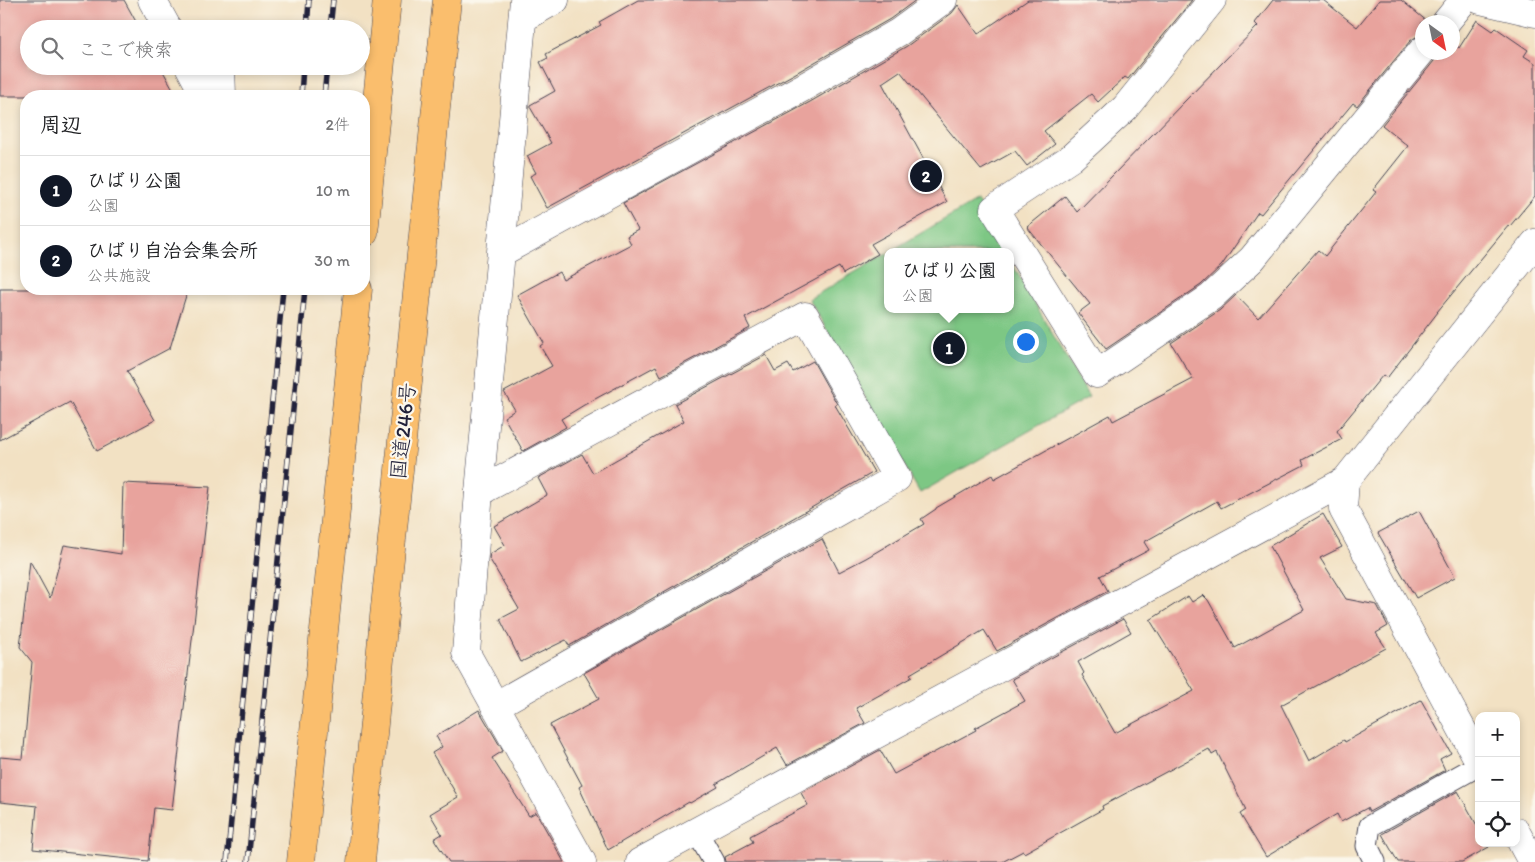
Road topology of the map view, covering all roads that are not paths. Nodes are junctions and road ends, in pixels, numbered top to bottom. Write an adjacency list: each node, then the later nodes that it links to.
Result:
1 (152, 0): 12 (street)
2 (387, 0): 18 (highway)
3 (447, 0): 30 (highway, 国道246号)
4 (555, 0): 9 (street)
5 (943, 0): 20 (street)
6 (1212, 0): 13 (street)
7 (1464, 0): 11 (street)
8 (1480, 0): 10 (street)
9 (523, 9): 20 (street)
10 (1535, 13)
11 (1452, 15)
12 (163, 20)
13 (1415, 60)
14 (194, 75): 16 (street)
15 (222, 75): 17 (street)
16 (202, 90)
17 (222, 90)
18 (370, 172)
19 (1535, 243): 22 (street)
20 (502, 252): 23 (street)
21 (357, 295): 29 (highway)
22 (1345, 481): 25 (street); 27 (street)
23 (479, 492): 24 (street); 24 (street)
24 (495, 706): 31 (street)
25 (1477, 757)
26 (1475, 767): 34 (lane)
27 (697, 832): 32 (street); 33 (lane)
28 (1520, 840): 35 (street)
29 (301, 862)
30 (361, 862)
31 (582, 862)
32 (640, 862)
33 (714, 862)
34 (1375, 862)
35 (1532, 862)

